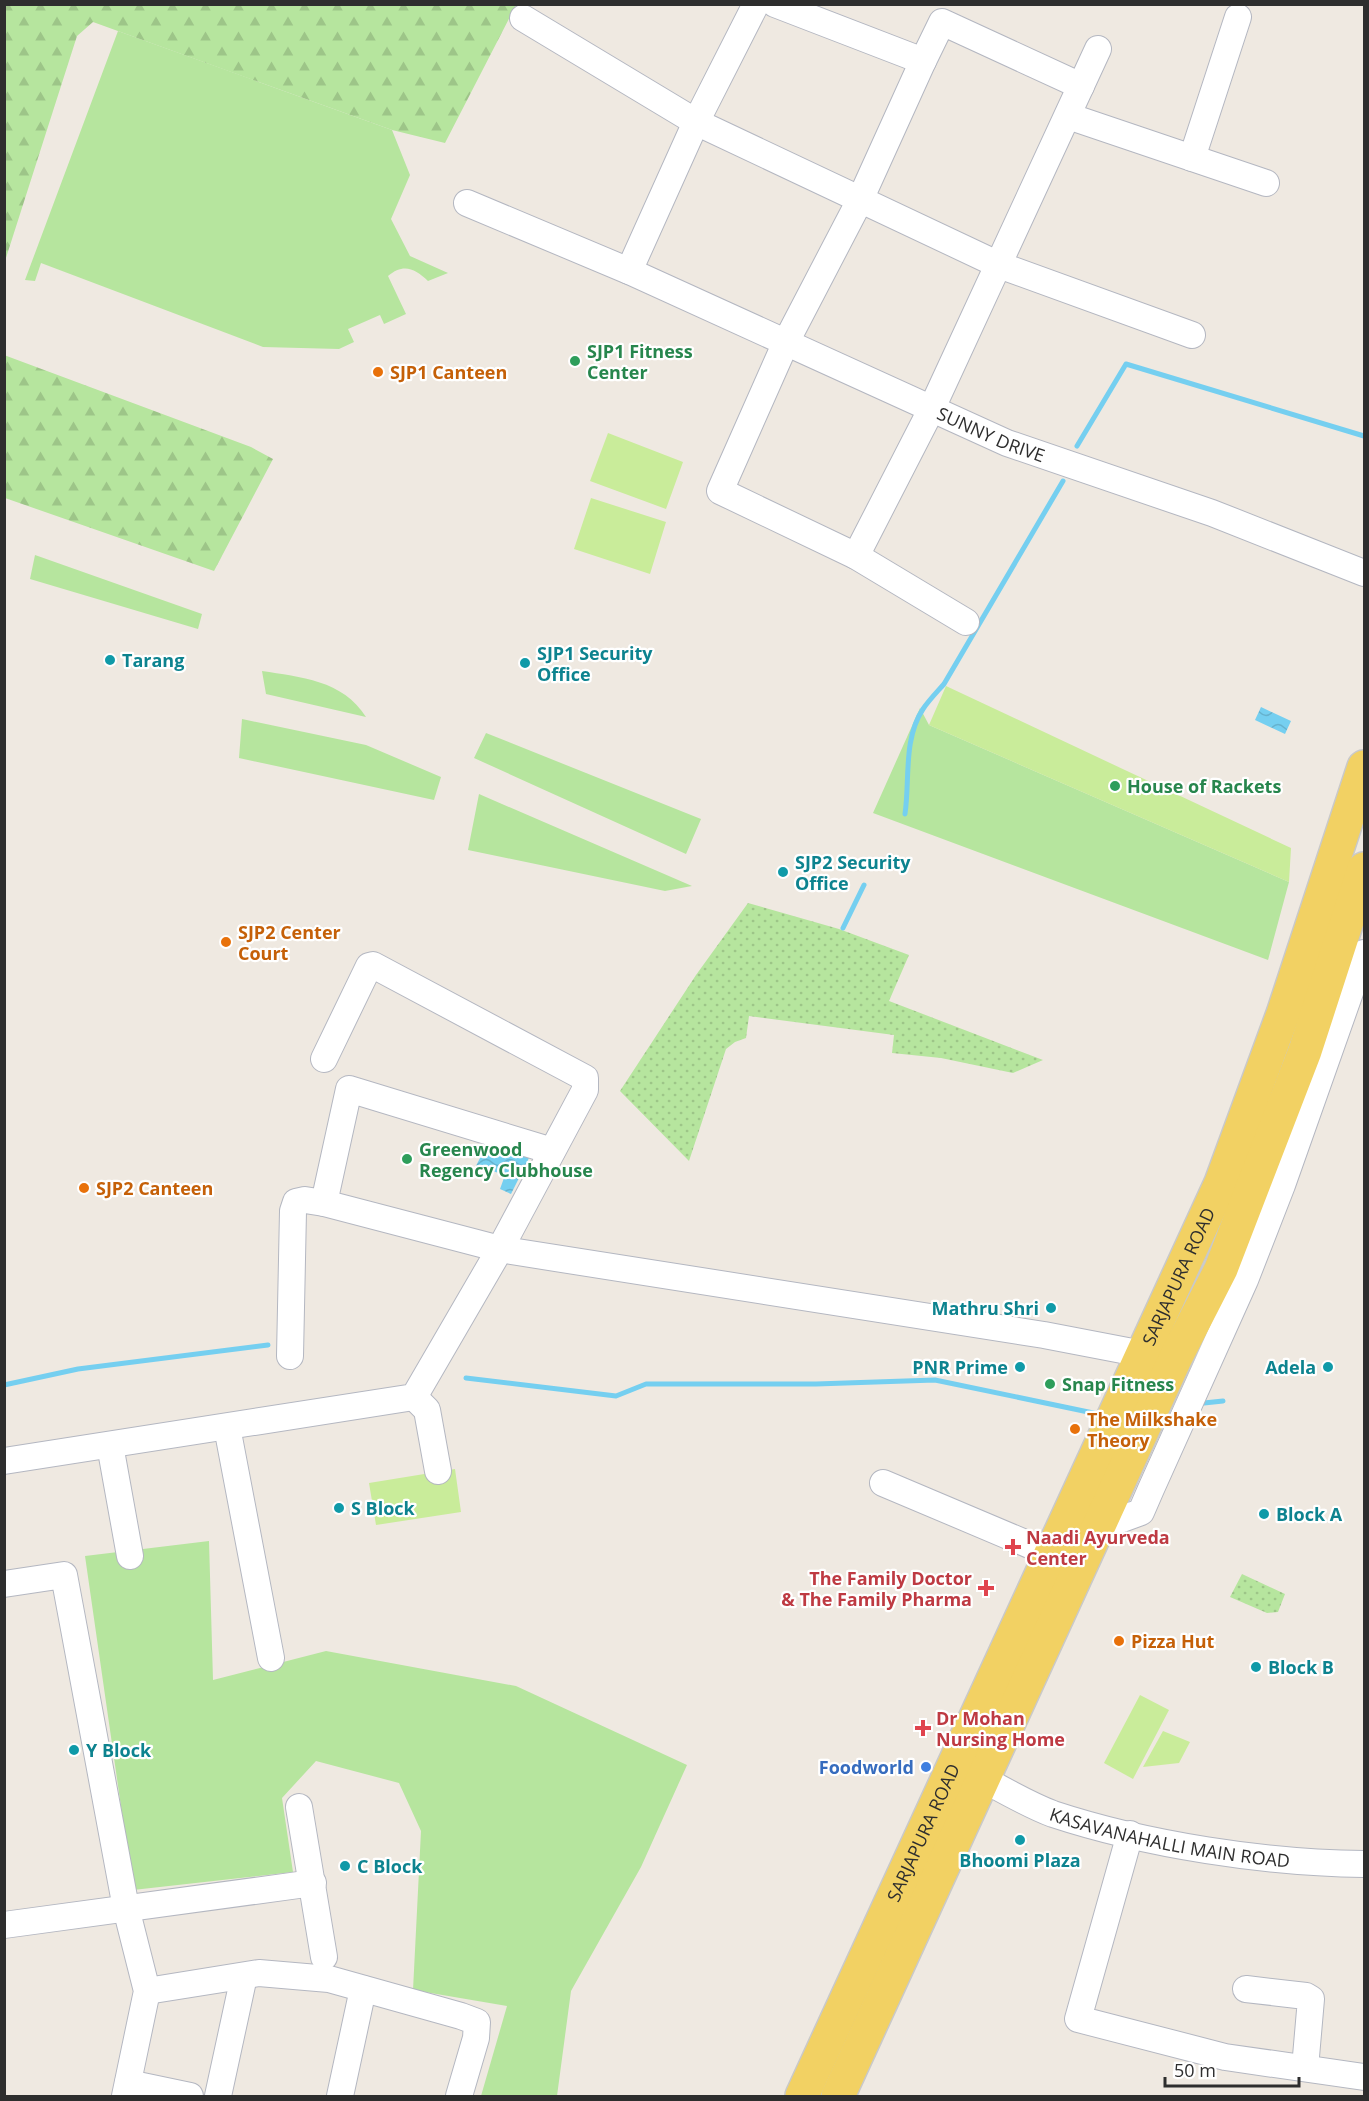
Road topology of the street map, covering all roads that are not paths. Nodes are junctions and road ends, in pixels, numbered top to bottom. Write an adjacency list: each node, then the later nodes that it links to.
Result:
1 (756, 4): 10 (street)
2 (775, 4): 7 (street)
3 (946, 13): 7 (street); 8 (street)
4 (1238, 17): 11 (street)
5 (523, 18): 10 (street)
6 (1098, 49): 8 (street)
7 (923, 61): 13 (street)
8 (1081, 86): 9 (street)
9 (1068, 116): 11 (street); 15 (street)
10 (696, 122): 13 (street); 16 (street)
11 (1191, 158): 12 (street)
12 (1266, 183)
13 (860, 200): 15 (street); 18 (street)
14 (467, 203): 16 (street, SUNNY DRIVE)
15 (999, 265): 17 (street); 19 (street)
16 (629, 271): 18 (street, SUNNY DRIVE)
17 (1192, 335)
18 (786, 342): 19 (street, SUNNY DRIVE); 20 (street)
19 (932, 408): 20 (street); 21 (street, SUNNY DRIVE)
20 (856, 556): 22 (street)
21 (1365, 573)
22 (966, 622)
23 (1365, 767): 26 (main road, SARJAPURA ROAD)
24 (1365, 869): 26 (main road, SARJAPURA ROAD)
25 (1365, 952): 31 (street)
26 (1294, 1033): 31 (main road, SARJAPURA ROAD); 32 (main road, SARJAPURA ROAD)
27 (324, 1059): 28 (street)
28 (552, 1150): 29 (street); 30 (street)
29 (324, 1203): 30 (street); 33 (street)
30 (505, 1250): 32 (street); 34 (street)
31 (1233, 1274): 44 (main road, SARJAPURA ROAD)
32 (1143, 1354): 40 (main road, SARJAPURA ROAD)
33 (290, 1356)
34 (414, 1397): 35 (street); 38 (street)
35 (227, 1427): 36 (street); 43 (street)
36 (110, 1445): 37 (street); 41 (street)
37 (4, 1461)
38 (438, 1471)
39 (883, 1483): 40 (street)
40 (1051, 1554): 58 (main road, SARJAPURA ROAD)
41 (130, 1556)
42 (4, 1584): 49 (street)
43 (271, 1658)
44 (983, 1779): 46 (street, KASAVANAHALLI MAIN ROAD); 60 (main road, SARJAPURA ROAD)
45 (299, 1807): 48 (street)
46 (1130, 1834): 47 (street, KASAVANAHALLI MAIN ROAD); 56 (street)
47 (1365, 1863)
48 (313, 1883): 49 (street); 51 (street)
49 (126, 1908): 50 (street); 55 (street)
50 (4, 1925)
51 (324, 1957)
52 (244, 1976): 53 (street); 55 (street); 62 (street)
53 (363, 1989): 63 (street); 64 (street)
54 (1246, 1989): 56 (street)
55 (147, 1991): 59 (street)
56 (1305, 2068): 57 (street)
57 (1365, 2076)
58 (807, 2086): 60 (main road)
59 (127, 2090): 61 (street)
60 (840, 2092)
61 (190, 2097)
62 (218, 2097)
63 (340, 2097)
64 (459, 2097)

